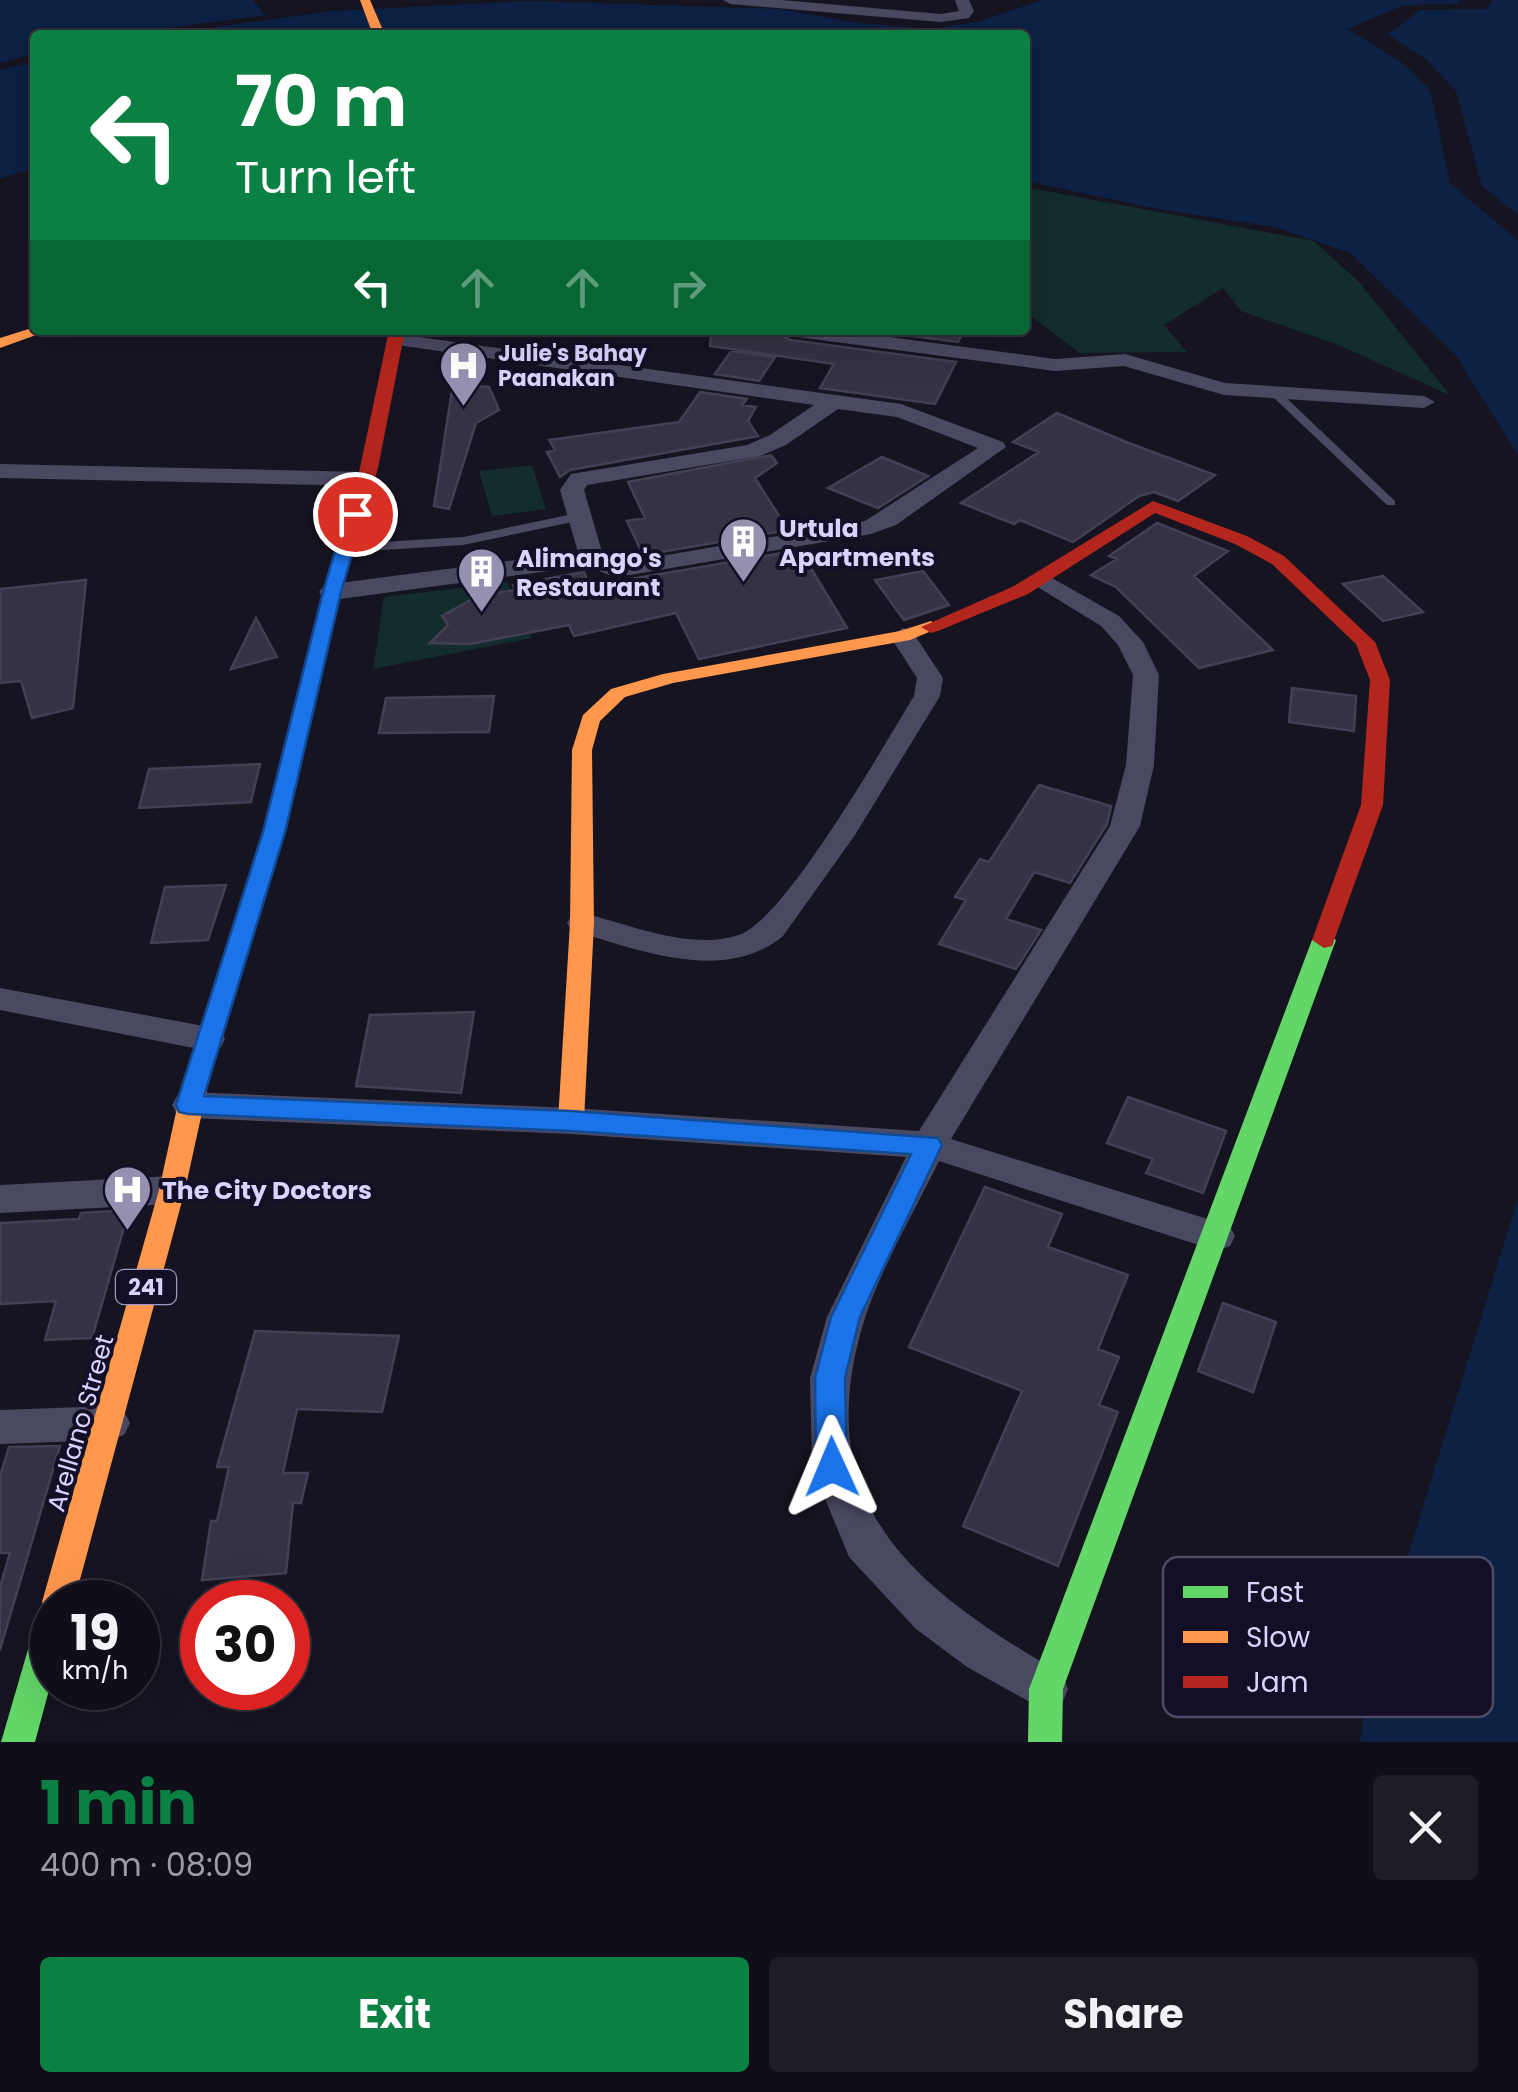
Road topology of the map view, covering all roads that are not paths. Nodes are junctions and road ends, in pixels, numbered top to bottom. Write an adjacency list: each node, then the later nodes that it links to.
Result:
1 (365, 0): 5 (main road)
2 (730, 0): 4 (street)
3 (962, 0): 4 (street)
4 (842, 5)
5 (377, 30)
6 (30, 334): 9 (main road)
7 (397, 335): 12 (street); 14 (main road, Arellano Street / 241)
8 (829, 335): 10 (street)
9 (0, 343)
10 (1276, 394): 11 (street); 15 (lane)
11 (1424, 402)
12 (832, 403): 16 (street); 18 (street)
13 (0, 471): 14 (street)
14 (365, 479): 17 (main road, Arellano Street / 241)
15 (1391, 503)
16 (578, 517): 17 (lane); 18 (street)
17 (345, 548): 20 (main road, Arellano Street / 241)
18 (592, 558): 20 (street)
19 (1046, 582): 21 (main road); 27 (street); 30 (main road)
20 (332, 592): 24 (main road, Arellano Street / 241)
21 (903, 636): 22 (main road); 22 (street)
22 (582, 923): 26 (main road)
23 (4, 991): 24 (street)
24 (210, 1040): 25 (main road, Arellano Street / 241)
25 (188, 1105): 26 (street); 28 (main road, Arellano Street / 241)
26 (571, 1121): 27 (street)
27 (929, 1145): 30 (street); 34 (street)
28 (172, 1190): 29 (street); 31 (main road, Arellano Street / 241)
29 (0, 1199)
30 (1217, 1236): 34 (main road)
31 (110, 1422): 32 (street); 33 (main road, Arellano Street / 241)
32 (0, 1428)
33 (64, 1580)
34 (1046, 1689): 37 (main road)
35 (30, 1700): 36 (main road)
36 (18, 1742)
37 (1045, 1742)

